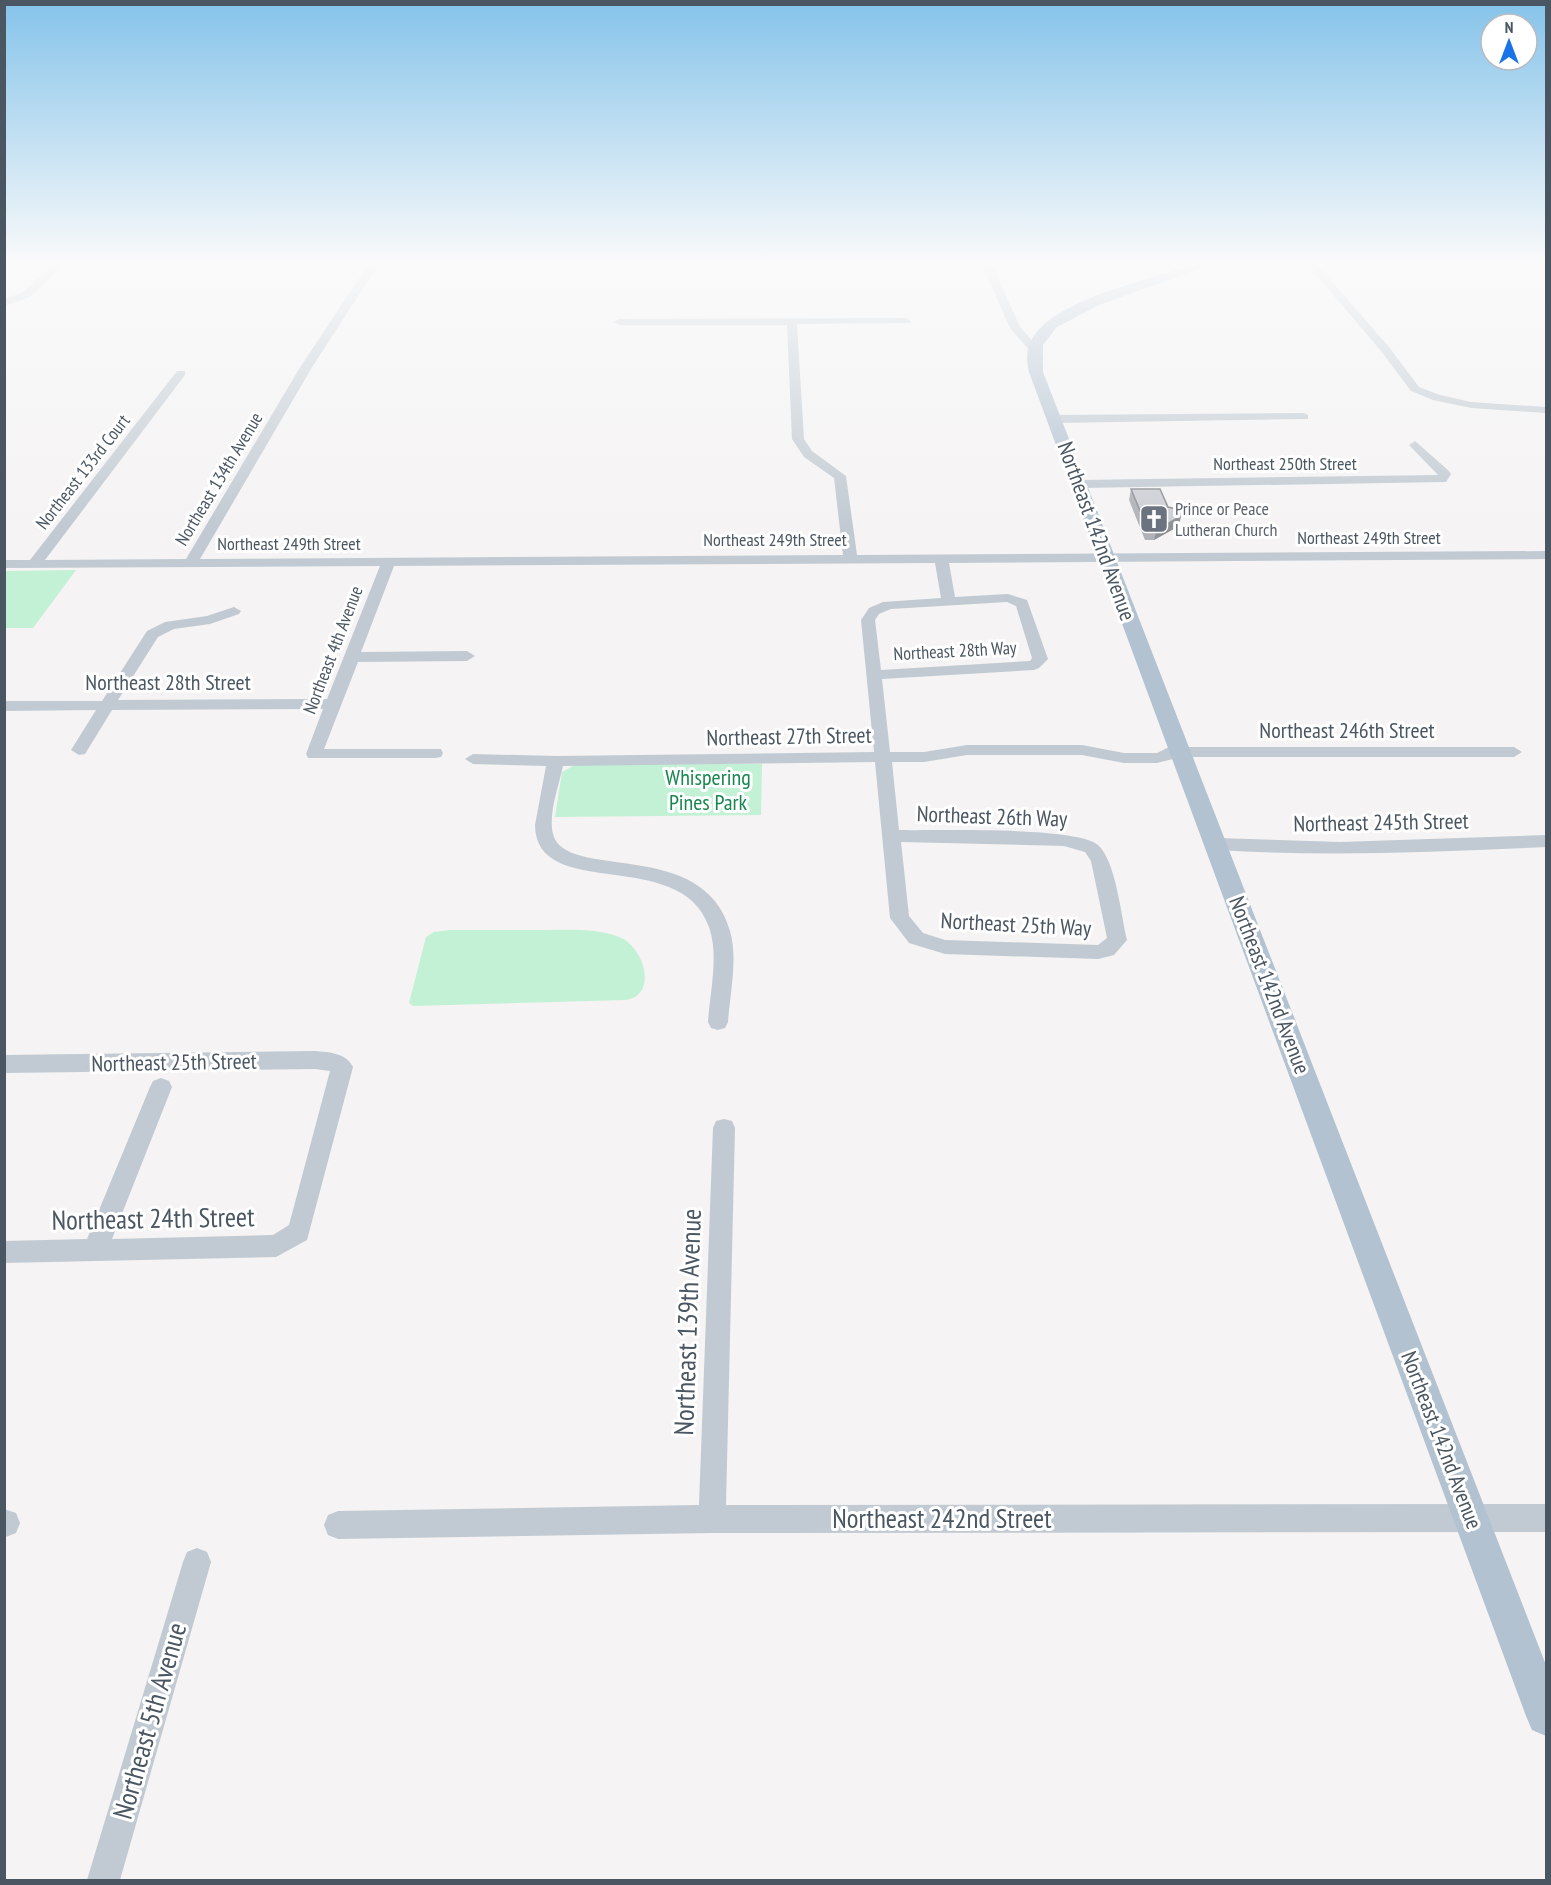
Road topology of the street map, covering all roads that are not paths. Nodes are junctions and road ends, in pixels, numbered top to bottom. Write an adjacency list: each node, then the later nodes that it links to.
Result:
1 (1034, 349): 8 (main road, Northeast 142nd Avenue)
2 (317, 350): 16 (street, Northeast 134th Avenue)
3 (793, 350): 13 (street)
4 (1385, 350): 6 (street)
5 (181, 373): 18 (street, Northeast 133rd Court)
6 (1546, 410)
7 (1304, 417): 8 (street)
8 (1055, 419): 10 (main road, Northeast 142nd Avenue)
9 (1415, 445): 10 (street, Northeast 250th Street)
10 (1080, 483): 12 (main road, Northeast 142nd Avenue)
11 (1546, 555): 12 (street, Northeast 249th Street)
12 (1106, 557): 14 (street, Northeast 249th Street); 28 (main road, Northeast 142nd Avenue)
13 (850, 558): 14 (street, Northeast 249th Street); 15 (street, Northeast 249th Street)
14 (941, 558): 19 (street)
15 (389, 561): 16 (street, Northeast 249th Street); 22 (street, Northeast 4th Avenue)
16 (191, 562): 18 (street, Northeast 249th Street)
17 (4, 564): 18 (street, Northeast 249th Street)
18 (35, 564)
19 (949, 601): 23 (street); 23 (street, Northeast 28th Way)
20 (234, 611): 25 (street)
21 (467, 656): 22 (street)
22 (351, 657): 24 (street, Northeast 4th Avenue)
23 (874, 675): 31 (street)
24 (333, 704): 25 (street, Northeast 28th Street); 30 (street, Northeast 4th Avenue)
25 (106, 705): 26 (street, Northeast 28th Street); 27 (street)
26 (4, 706)
27 (79, 750)
28 (1181, 752): 29 (street, Northeast 246th Street); 31 (street, Northeast 27th Street); 36 (main road, Northeast 142nd Avenue)
29 (1514, 752)
30 (435, 753)
31 (883, 758): 33 (street, Northeast 27th Street); 34 (street)
32 (473, 759): 33 (street, Northeast 27th Street)
33 (556, 761): 38 (street)
34 (891, 836): 37 (street, Northeast 26th Way); 37 (street, Northeast 25th Way)
35 (1546, 842): 36 (street, Northeast 245th Street)
36 (1217, 844): 45 (main road, Northeast 142nd Avenue)
37 (1113, 946)
38 (718, 1022)
39 (4, 1064): 42 (street, Northeast 25th Street)
40 (161, 1087): 43 (street)
41 (724, 1128): 47 (street, Northeast 139th Avenue)
42 (299, 1232): 43 (street, Northeast 24th Street)
43 (96, 1250): 44 (street, Northeast 24th Street)
44 (4, 1252)
45 (1472, 1518): 46 (street, Northeast 242nd Street); 47 (street, Northeast 242nd Street); 50 (main road, Northeast 142nd Avenue)
46 (1546, 1518)
47 (712, 1519): 48 (street, Northeast 242nd Street)
48 (338, 1525)
49 (197, 1562): 51 (street, Northeast 5th Avenue)
50 (1546, 1716)
51 (103, 1881)

